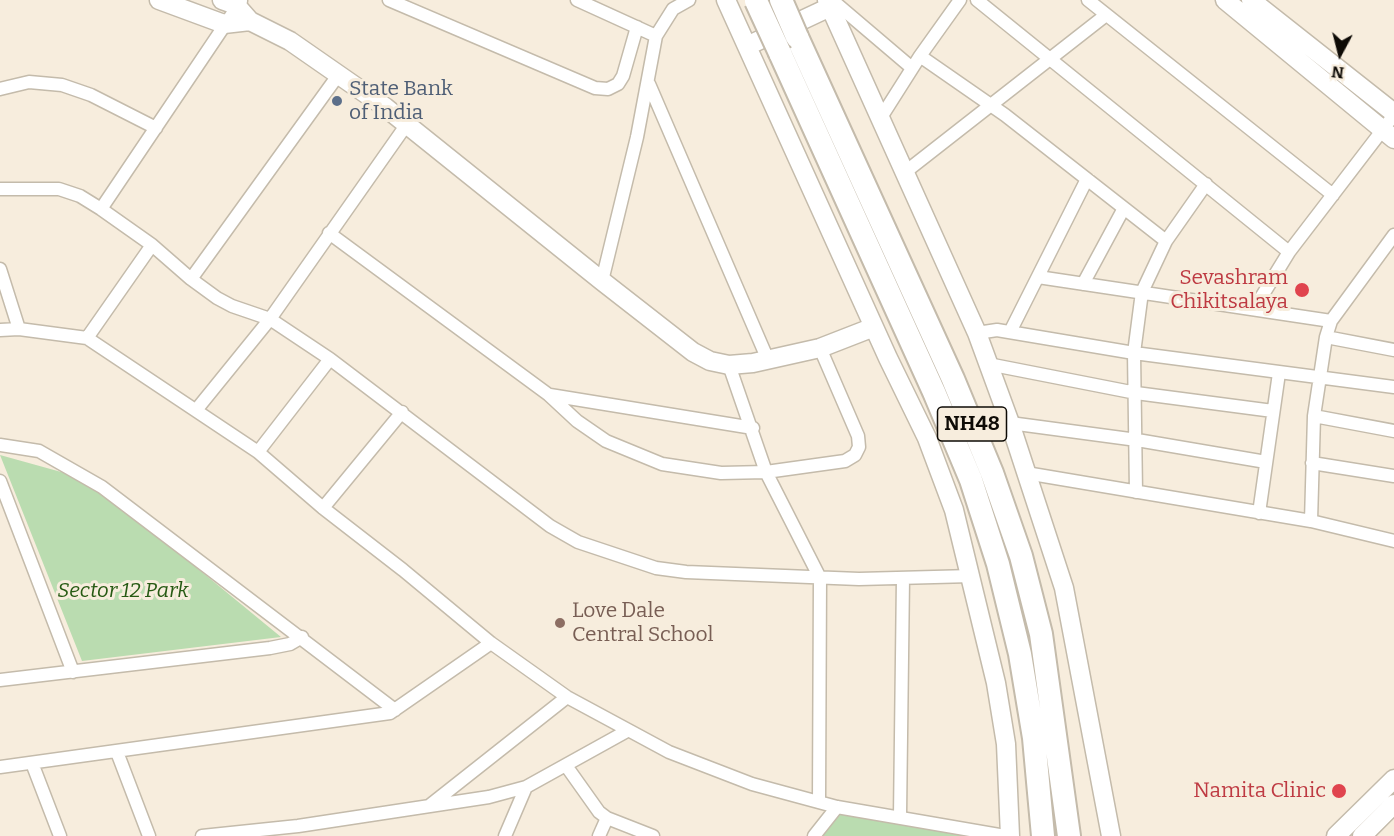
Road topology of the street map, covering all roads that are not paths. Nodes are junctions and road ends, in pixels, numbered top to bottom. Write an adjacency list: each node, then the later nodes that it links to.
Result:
1 (159, 0): 19 (street)
2 (389, 0): 20 (street)
3 (577, 0): 17 (street)
4 (605, 0): 17 (street)
5 (689, 0): 21 (street)
6 (726, 0): 22 (street)
7 (756, 0): 128 (highway, NH48, bridge)
8 (781, 0): 129 (highway, NH48, bridge)
9 (960, 0): 23 (street)
10 (977, 0): 24 (street)
11 (1088, 0): 16 (street)
12 (1225, 0): 34 (street)
13 (1251, 0): 30 (street)
14 (233, 2): 18 (street); 19 (street)
15 (830, 2): 22 (street); 25 (street); 31 (street)
16 (1106, 15): 24 (street); 39 (street)
17 (612, 16): 20 (street)
18 (250, 21): 19 (street); 26 (street)
19 (224, 24): 33 (street)
20 (637, 27): 21 (street)
21 (656, 36): 27 (street)
22 (747, 46): 56 (street)
23 (920, 56): 25 (street); 29 (street)
24 (1052, 59): 29 (street); 37 (street)
25 (912, 68): 31 (street)
26 (339, 74): 32 (street); 49 (street)
27 (649, 84): 50 (street); 67 (street)
28 (0, 89): 33 (street)
29 (992, 105): 35 (street); 36 (street)
30 (1394, 114): 34 (street)
31 (880, 118): 35 (street)
32 (407, 124): 42 (street); 50 (street)
33 (156, 128): 41 (street)
34 (1388, 135): 39 (street)
35 (904, 173): 60 (street)
36 (1087, 179): 40 (street); 48 (street)
37 (1206, 184): 44 (street); 46 (street)
38 (0, 189): 41 (street)
39 (1333, 195): 46 (street)
40 (1124, 208): 44 (street); 51 (street)
41 (101, 209): 45 (street)
42 (329, 233): 54 (street); 74 (street)
43 (1394, 235): 55 (street)
44 (1166, 241): 52 (street)
45 (152, 245): 49 (street); 62 (street)
46 (1289, 252): 53 (street)
47 (0, 269): 57 (street)
48 (1038, 277): 51 (street); 59 (street)
49 (191, 279): 54 (street)
50 (602, 282): 69 (street)
51 (1083, 284): 52 (street)
52 (1142, 292): 53 (street); 65 (street)
53 (1254, 309): 55 (street)
54 (270, 319): 66 (street); 75 (street)
55 (1331, 321): 61 (street)
56 (874, 327): 63 (street); 96 (street)
57 (19, 329): 58 (street); 62 (street)
58 (0, 330)
59 (1010, 332): 60 (street); 65 (street)
60 (977, 333): 68 (street)
61 (1326, 337): 64 (street); 71 (street)
62 (87, 338): 75 (street)
63 (820, 348): 67 (street); 87 (street)
64 (1394, 351)
65 (1134, 353): 70 (street); 73 (street)
66 (330, 359): 77 (street); 84 (street)
67 (768, 360): 69 (street)
68 (988, 363): 73 (street); 79 (street)
69 (729, 365): 80 (street)
70 (1279, 374): 71 (street); 76 (street)
71 (1318, 378): 72 (street); 78 (street)
72 (1394, 387)
73 (1136, 393): 76 (street); 82 (street)
74 (549, 395): 80 (street); 87 (street)
75 (197, 409): 84 (street)
76 (1274, 411): 85 (street)
77 (402, 412): 92 (street); 97 (street)
78 (1314, 416): 81 (street); 86 (street)
79 (1010, 423): 82 (street); 88 (street)
80 (753, 428): 87 (street)
81 (1394, 430)
82 (1137, 440): 85 (street); 91 (street)
83 (0, 445): 99 (street)
84 (258, 452): 92 (street)
85 (1266, 462): 93 (street)
86 (1312, 463): 89 (street); 94 (street)
87 (766, 472): 97 (street)
88 (1026, 473): 91 (street); 130 (street)
89 (1394, 476)
90 (0, 481): 101 (street)
91 (1136, 492): 93 (street)
92 (323, 508): 100 (street)
93 (1259, 513): 94 (street)
94 (1311, 521): 95 (street)
95 (1394, 541)
96 (972, 576): 98 (street); 127 (street)
97 (820, 578): 98 (street); 112 (street)
98 (903, 578): 116 (street)
99 (302, 637): 101 (street); 104 (street)
100 (490, 643): 103 (street); 104 (street)
101 (73, 672): 102 (street)
102 (0, 680)
103 (567, 697): 105 (street); 114 (street)
104 (395, 710): 106 (street)
105 (627, 731): 109 (street); 112 (street)
106 (117, 752): 107 (street); 121 (street)
107 (32, 763): 108 (street); 120 (street)
108 (0, 767)
109 (567, 767): 111 (street); 117 (street)
110 (1394, 779): 131 (street)
111 (526, 787): 114 (street); 123 (street)
112 (819, 801): 115 (street)
113 (1394, 804): 132 (street)
114 (427, 807): 118 (street)
115 (837, 807): 116 (street); 126 (street)
116 (900, 816): 127 (street)
117 (607, 818): 124 (street); 125 (street)
118 (300, 831): 119 (street)
119 (222, 835): 122 (street)
120 (60, 836)
121 (149, 836)
122 (202, 836)
123 (506, 836)
124 (599, 836)
125 (653, 836)
126 (814, 836)
127 (1008, 836)
128 (1043, 836)
129 (1069, 836)
130 (1111, 836)
131 (1336, 836)
132 (1362, 836)

